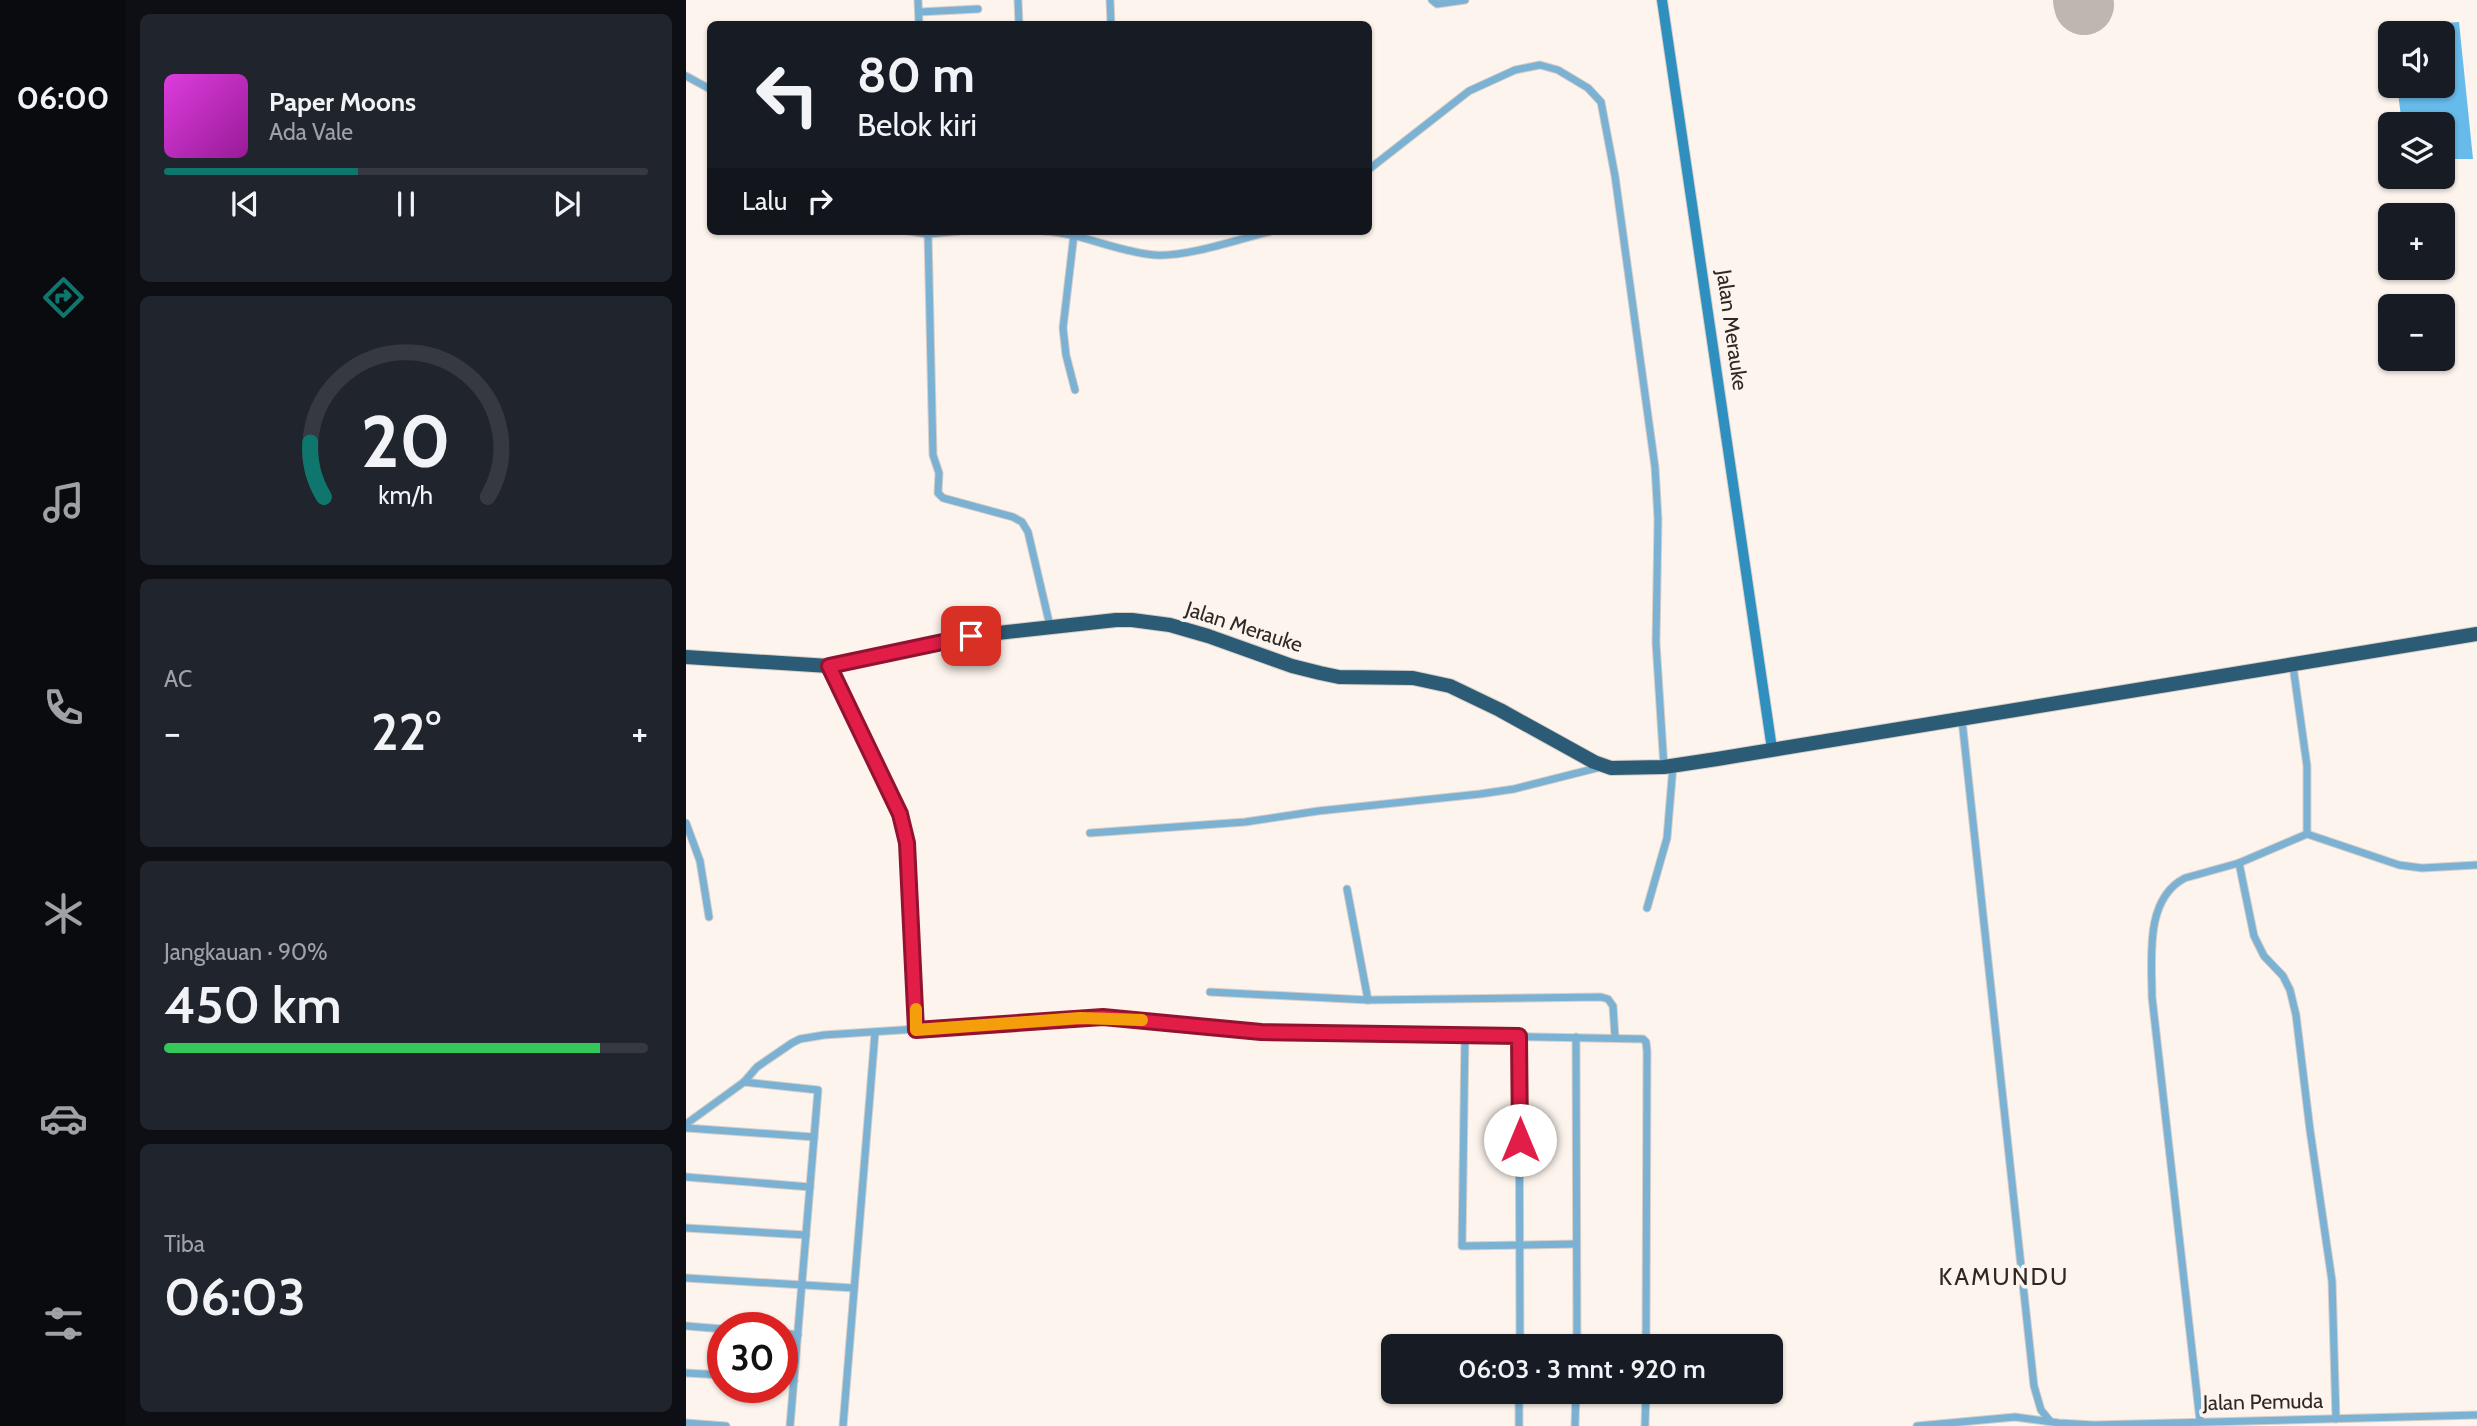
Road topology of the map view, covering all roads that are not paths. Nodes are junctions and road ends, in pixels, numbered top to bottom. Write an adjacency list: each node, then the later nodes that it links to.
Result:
1 (918, 0): 8 (street)
2 (1018, 0): 10 (street)
3 (1110, 0): 11 (street)
4 (1432, 0): 5 (street)
5 (1465, 0)
6 (1662, 0): 26 (street, Jalan Merauke)
7 (978, 9): 8 (street)
8 (919, 12): 9 (street)
9 (919, 21)
10 (1019, 21)
11 (1111, 21)
12 (686, 76): 13 (street)
13 (707, 87)
14 (1372, 167): 28 (street)
15 (928, 235): 20 (street)
16 (1074, 235): 19 (street)
17 (1078, 235): 18 (street)
18 (1255, 235)
19 (1075, 390)
20 (1051, 626): 23 (highway, Jalan Merauke); 27 (highway, Jalan Merauke)
21 (2477, 634): 24 (highway, Jalan Merauke)
22 (686, 657): 23 (highway, Jalan Merauke)
23 (829, 666): 39 (street)
24 (2293, 666): 25 (highway, Jalan Merauke); 31 (street)
25 (1962, 720): 26 (highway, Jalan Merauke); 71 (street)
26 (1772, 749): 28 (highway, Jalan Merauke)
27 (1605, 766): 28 (highway, Jalan Merauke); 30 (street)
28 (1669, 766): 35 (street)
29 (686, 823): 36 (street)
30 (1090, 833)
31 (2307, 834): 32 (street); 33 (street)
32 (2239, 863): 70 (street); 72 (street)
33 (2477, 865)
34 (1346, 889): 38 (street)
35 (1647, 908)
36 (709, 917)
37 (1210, 992): 38 (street)
38 (1368, 1000): 44 (street)
39 (916, 1030): 40 (street); 41 (street)
40 (875, 1033): 45 (street); 56 (street)
41 (1465, 1036): 42 (street); 53 (street)
42 (1519, 1036): 43 (street); 53 (street)
43 (1576, 1037): 44 (street); 52 (street)
44 (1615, 1037): 61 (street)
45 (744, 1083): 46 (street); 47 (street)
46 (686, 1126): 47 (street)
47 (814, 1137): 49 (street)
48 (686, 1177): 49 (street)
49 (810, 1188): 51 (street)
50 (686, 1228): 51 (street)
51 (806, 1235): 55 (street)
52 (1576, 1244): 53 (street); 60 (street)
53 (1520, 1245): 59 (street)
54 (686, 1278): 55 (street)
55 (802, 1283): 56 (street); 62 (street)
56 (854, 1288): 77 (street)
57 (686, 1326): 58 (street)
58 (707, 1328)
59 (1520, 1334)
60 (1577, 1334)
61 (1646, 1334)
62 (798, 1335)
63 (686, 1373): 64 (street)
64 (707, 1375)
65 (792, 1403): 76 (street)
66 (1519, 1404): 78 (street)
67 (1576, 1404): 79 (street)
68 (1646, 1404): 80 (street)
69 (2477, 1415): 70 (street, Jalan Pemuda)
70 (2336, 1419): 74 (street, Jalan Pemuda)
71 (2050, 1421): 72 (street, Jalan Pemuda); 81 (street, Jalan Pemuda)
72 (2200, 1421): 74 (street, Jalan Pemuda)
73 (686, 1423): 75 (street)
74 (2281, 1423)
75 (726, 1426)
76 (790, 1426)
77 (843, 1426)
78 (1519, 1426)
79 (1575, 1426)
80 (1645, 1426)
81 (1917, 1426)

